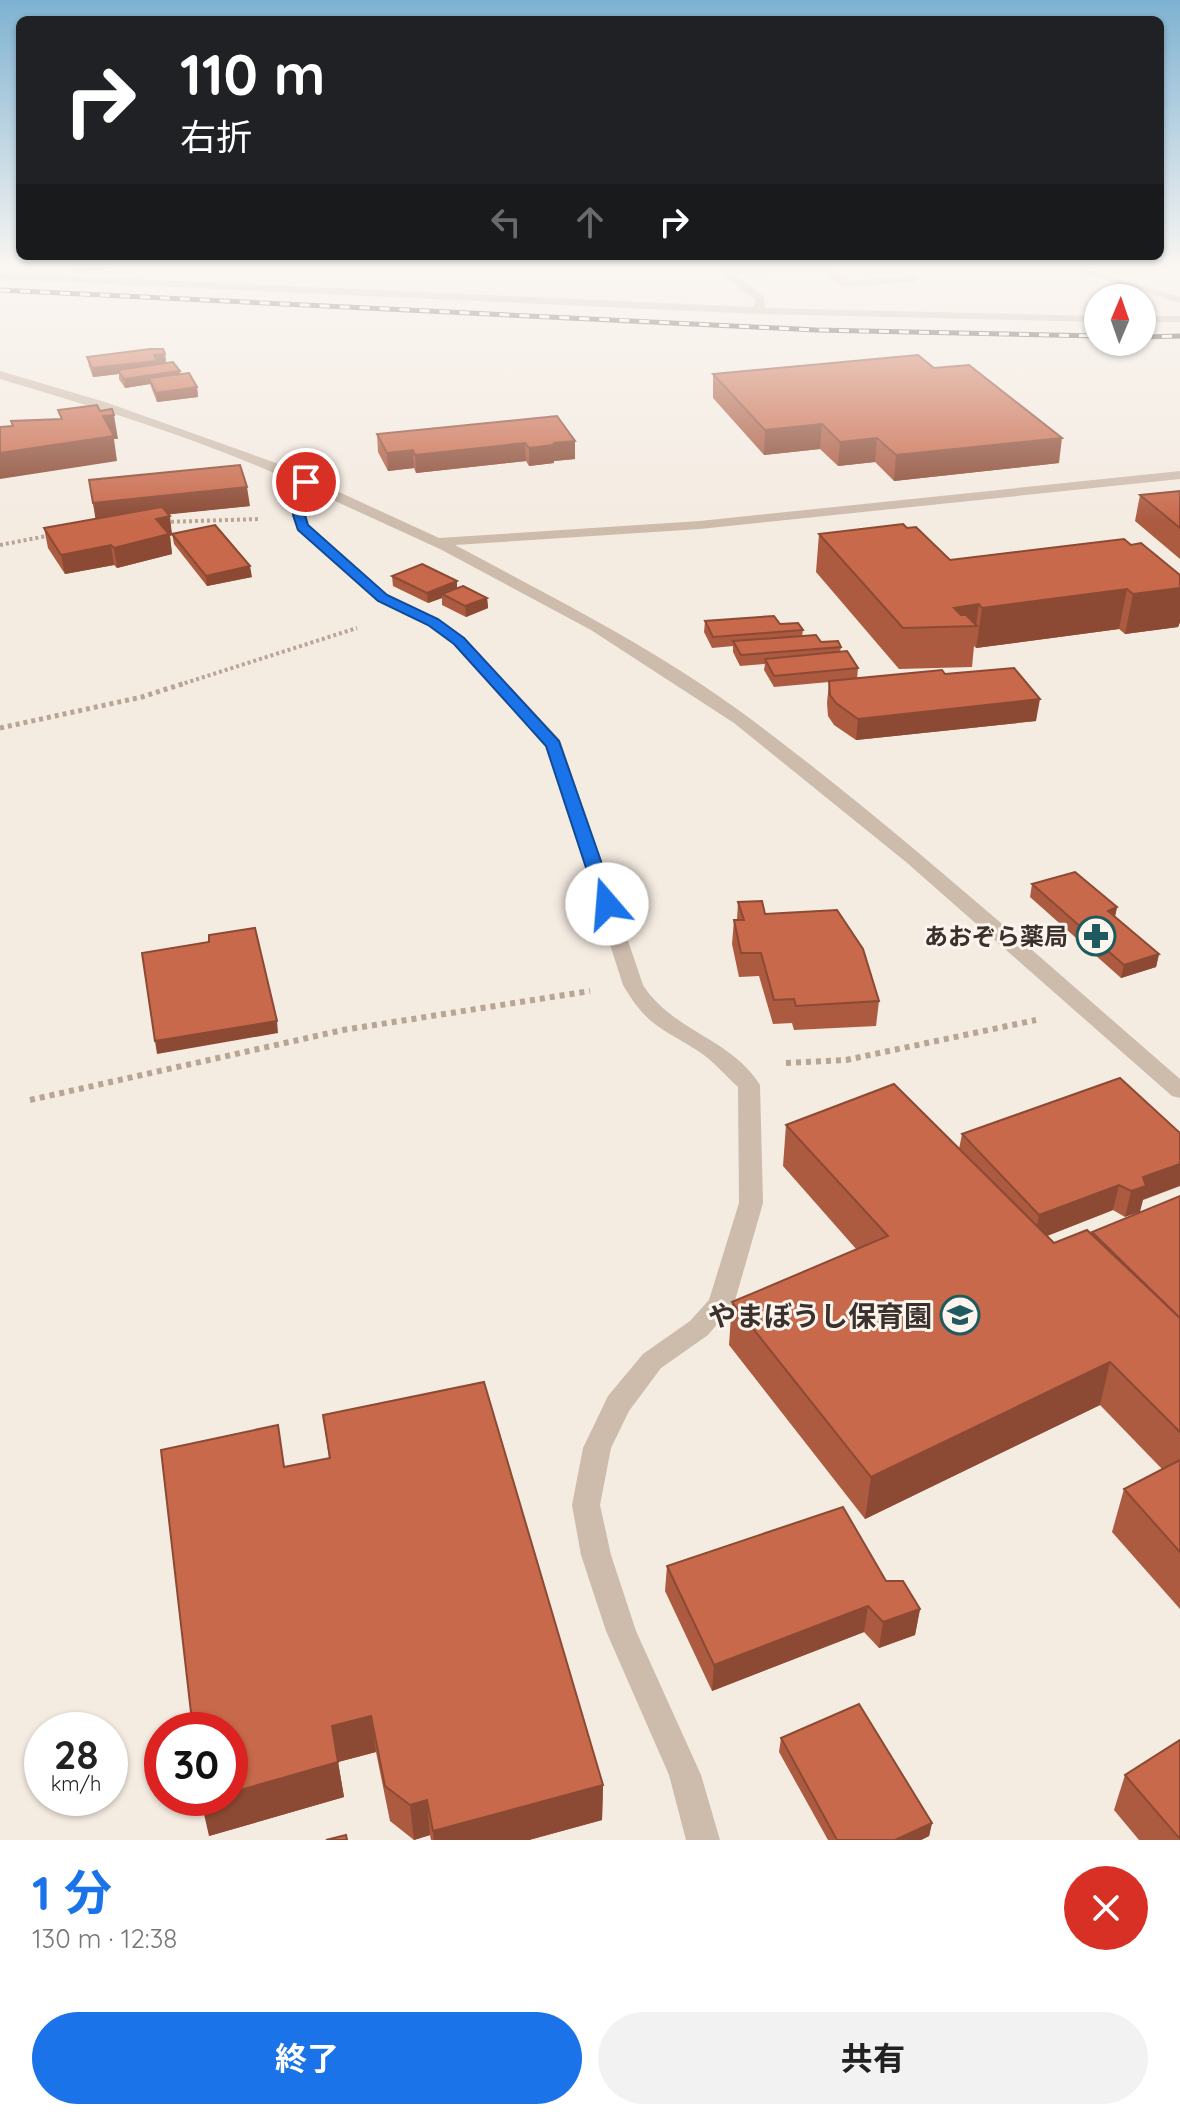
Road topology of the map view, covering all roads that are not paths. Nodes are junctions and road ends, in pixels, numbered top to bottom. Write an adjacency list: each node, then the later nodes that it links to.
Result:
1 (0, 375): 3 (street)
2 (1180, 475): 4 (street)
3 (306, 482): 4 (street); 6 (street)
4 (436, 542): 5 (street)
5 (1180, 1091)
6 (703, 1840)

